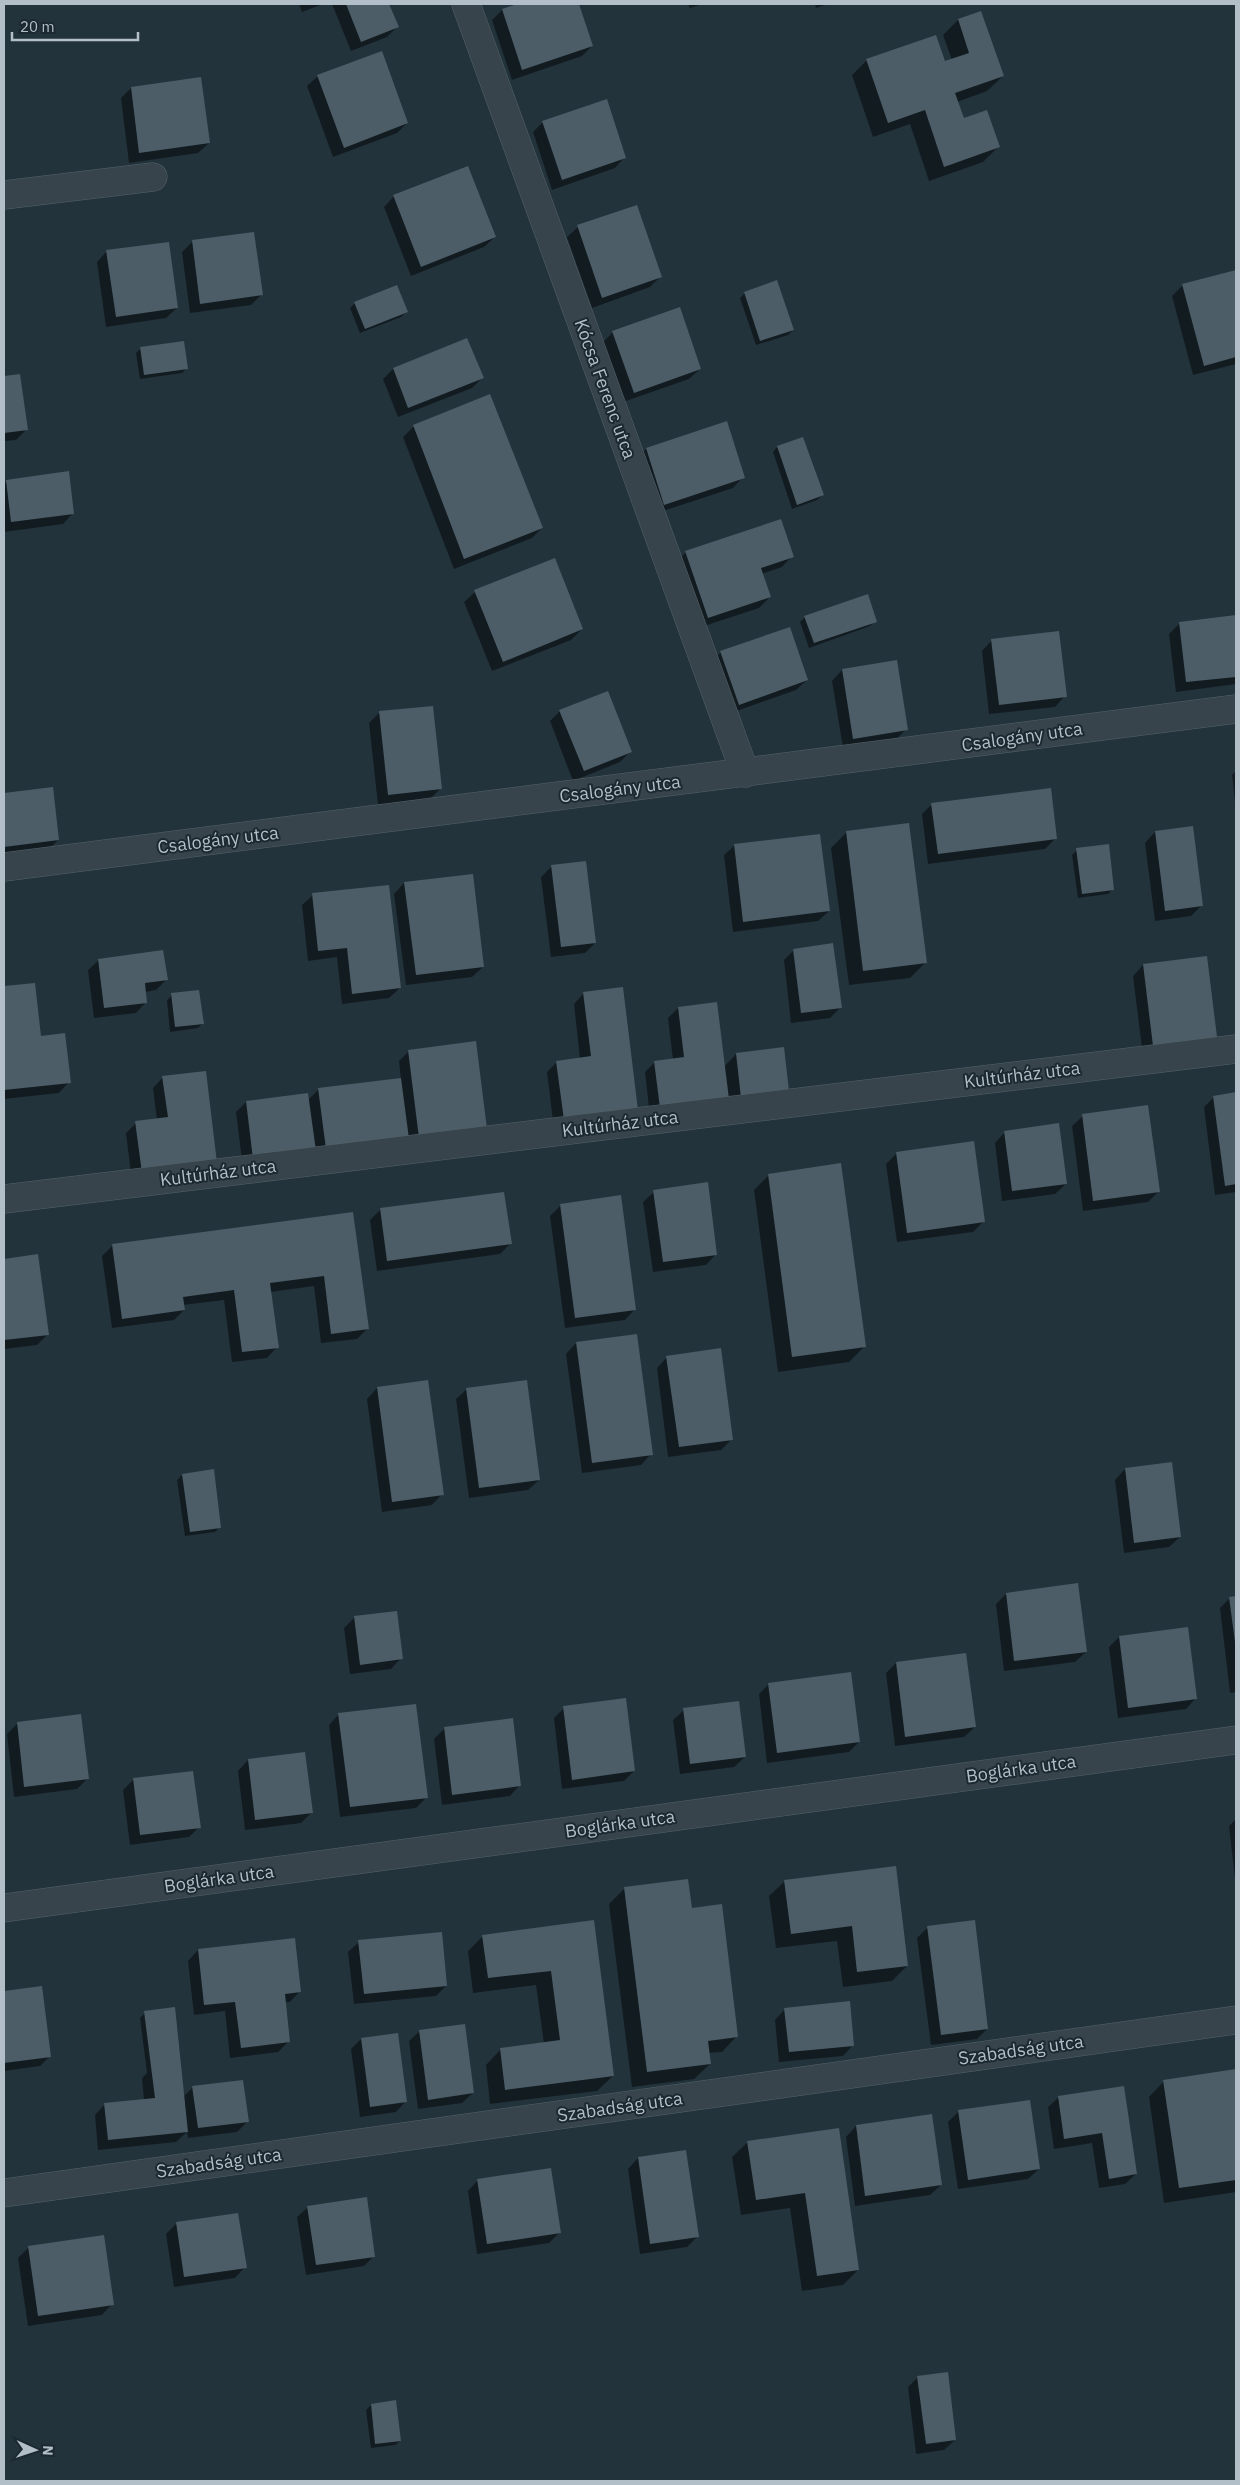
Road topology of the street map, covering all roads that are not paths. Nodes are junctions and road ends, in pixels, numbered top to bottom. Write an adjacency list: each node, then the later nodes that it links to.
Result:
1 (466, 4): 5 (street, Kócsa Ferenc utca)
2 (152, 177): 3 (street)
3 (4, 195)
4 (1236, 708): 5 (street, Csalogány utca)
5 (745, 774): 6 (street, Csalogány utca)
6 (4, 867)
7 (1236, 1049): 8 (street, Kultúrház utca)
8 (4, 1199)
9 (1236, 1740): 10 (street, Boglárka utca)
10 (4, 1908)
11 (1236, 2020): 12 (street, Szabadság utca)
12 (4, 2193)

